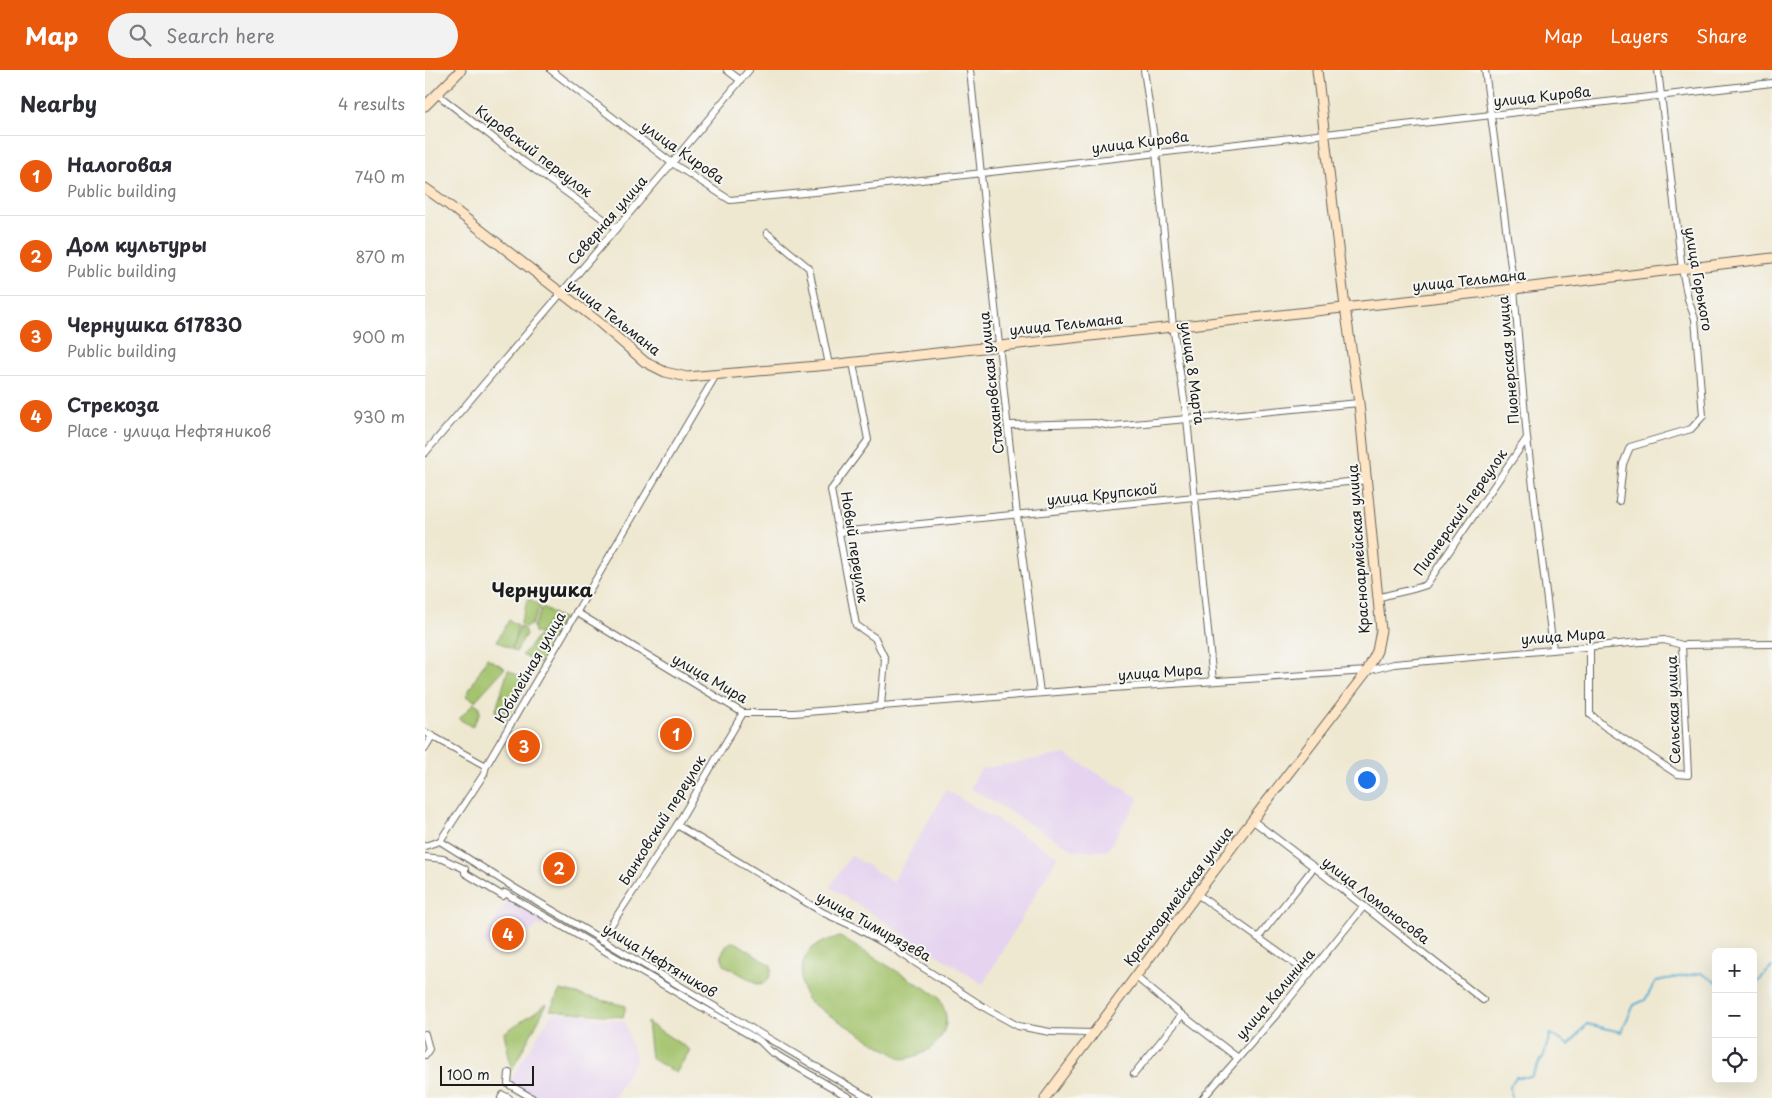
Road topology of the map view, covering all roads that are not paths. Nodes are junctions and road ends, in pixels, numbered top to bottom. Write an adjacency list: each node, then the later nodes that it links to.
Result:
1 (461, 70): 12 (street)
2 (551, 70): 18 (street, улица Кирова)
3 (727, 70): 10 (street)
4 (749, 70): 10 (street, Северная улица)
5 (970, 70): 19 (street, Стахановская улица)
6 (1144, 70): 17 (street, улица 8 Марта)
7 (1317, 70): 16 (street, Красноармейская улица)
8 (1485, 70): 15 (street, Пионерская улица)
9 (1658, 70): 13 (street, улица Горького)
10 (740, 80): 18 (street, Северная улица)
11 (1772, 82): 13 (street, улица Кирова)
12 (437, 94): 14 (street); 21 (street, Кировский переулок)
13 (1661, 95): 15 (street, улица Кирова); 24 (street, улица Горького)
14 (425, 106)
15 (1490, 114): 16 (street, улица Кирова); 25 (street, Пионерская улица)
16 (1324, 134): 17 (street, улица Кирова); 27 (street, Красноармейская улица)
17 (1156, 152): 19 (street, улица Кирова); 28 (street, улица 8 Марта)
18 (672, 163): 19 (street, улица Кирова); 21 (street, Северная улица)
19 (981, 173): 29 (street, Стахановская улица)
20 (425, 188): 26 (street, улица Тельмана)
21 (616, 228): 26 (street, Северная улица)
22 (767, 234): 31 (street)
23 (1772, 258): 24 (street, улица Тельмана)
24 (1682, 270): 25 (street, улица Тельмана); 40 (street, улица Горького)
25 (1515, 289): 27 (street, улица Тельмана); 36 (street, Пионерская улица)
26 (560, 293): 32 (street, улица Тельмана); 37 (street, Северная улица)
27 (1345, 307): 28 (street, улица Тельмана); 33 (street, Красноармейская улица)
28 (1173, 326): 29 (street, улица Тельмана); 34 (street, улица 8 Марта)
29 (999, 346): 30 (street, улица Тельмана); 35 (street, Стахановская улица)
30 (853, 363): 31 (street, улица Тельмана); 42 (street, Новый переулок)
31 (829, 365): 32 (street, улица Тельмана)
32 (716, 376): 44 (street, Юбилейная улица)
33 (1359, 403): 34 (street); 38 (street, Красноармейская улица)
34 (1187, 419): 35 (street); 39 (street, улица 8 Марта)
35 (1009, 425): 41 (street, Стахановская улица)
36 (1527, 438): 43 (street, Пионерский переулок); 48 (street, Пионерская улица)
37 (425, 453)
38 (1367, 480): 39 (street, улица Крупской); 43 (street, Красноармейская улица)
39 (1195, 497): 41 (street, улица Крупской); 51 (street, улица 8 Марта)
40 (1619, 501)
41 (1017, 515): 42 (street, улица Крупской); 52 (street, Стахановская улица)
42 (839, 532): 53 (street, Новый переулок)
43 (1377, 598): 50 (street, Красноармейская улица)
44 (576, 612): 54 (street, улица Мира); 58 (street, Юбилейная улица)
45 (1772, 644): 46 (street, улица Мира); 49 (street)
46 (1682, 645): 47 (street, улица Мира); 47 (street, Сельская улица)
47 (1590, 648): 48 (street, улица Мира)
48 (1553, 649): 50 (street, улица Мира)
49 (1772, 650)
50 (1367, 671): 51 (street, улица Мира); 59 (street, Красноармейская улица)
51 (1213, 681): 52 (street, улица Мира)
52 (1040, 694): 53 (street, улица Мира)
53 (881, 706): 54 (street, улица Мира)
54 (743, 713): 60 (street, Банковский переулок)
55 (425, 732): 56 (street)
56 (432, 736): 57 (street); 58 (street)
57 (425, 748)
58 (486, 766): 61 (street, Юбилейная улица)
59 (1252, 820): 64 (street, улица Ломоносова); 65 (street, Красноармейская улица)
60 (677, 825): 68 (street, Банковский переулок); 73 (street, улица Тимирязева)
61 (440, 841): 62 (street); 68 (street, улица Нефтяников)
62 (425, 846)
63 (425, 857): 82 (street)
64 (1314, 866): 66 (street, улица Ломоносова); 67 (street)
65 (1197, 894): 67 (street); 70 (street, Красноармейская улица)
66 (1364, 906): 69 (street, улица Калинина); 71 (street, улица Ломоносова)
67 (1258, 938): 69 (street)
68 (601, 940): 83 (street, улица Нефтяников)
69 (1309, 974): 76 (street, улица Калинина)
70 (1136, 977): 72 (street); 73 (street, Красноармейская улица)
71 (1483, 1000)
72 (1181, 1015): 76 (street); 78 (street)
73 (1094, 1033): 84 (street, Красноармейская улица)
74 (425, 1034): 75 (street)
75 (425, 1055)
76 (1238, 1058): 85 (street, улица Калинина)
77 (509, 1073): 81 (street)
78 (1134, 1074)
79 (501, 1098): 80 (street)
80 (509, 1098)
81 (532, 1098)
82 (849, 1098)
83 (869, 1098)
84 (1045, 1098)
85 (1203, 1098)

